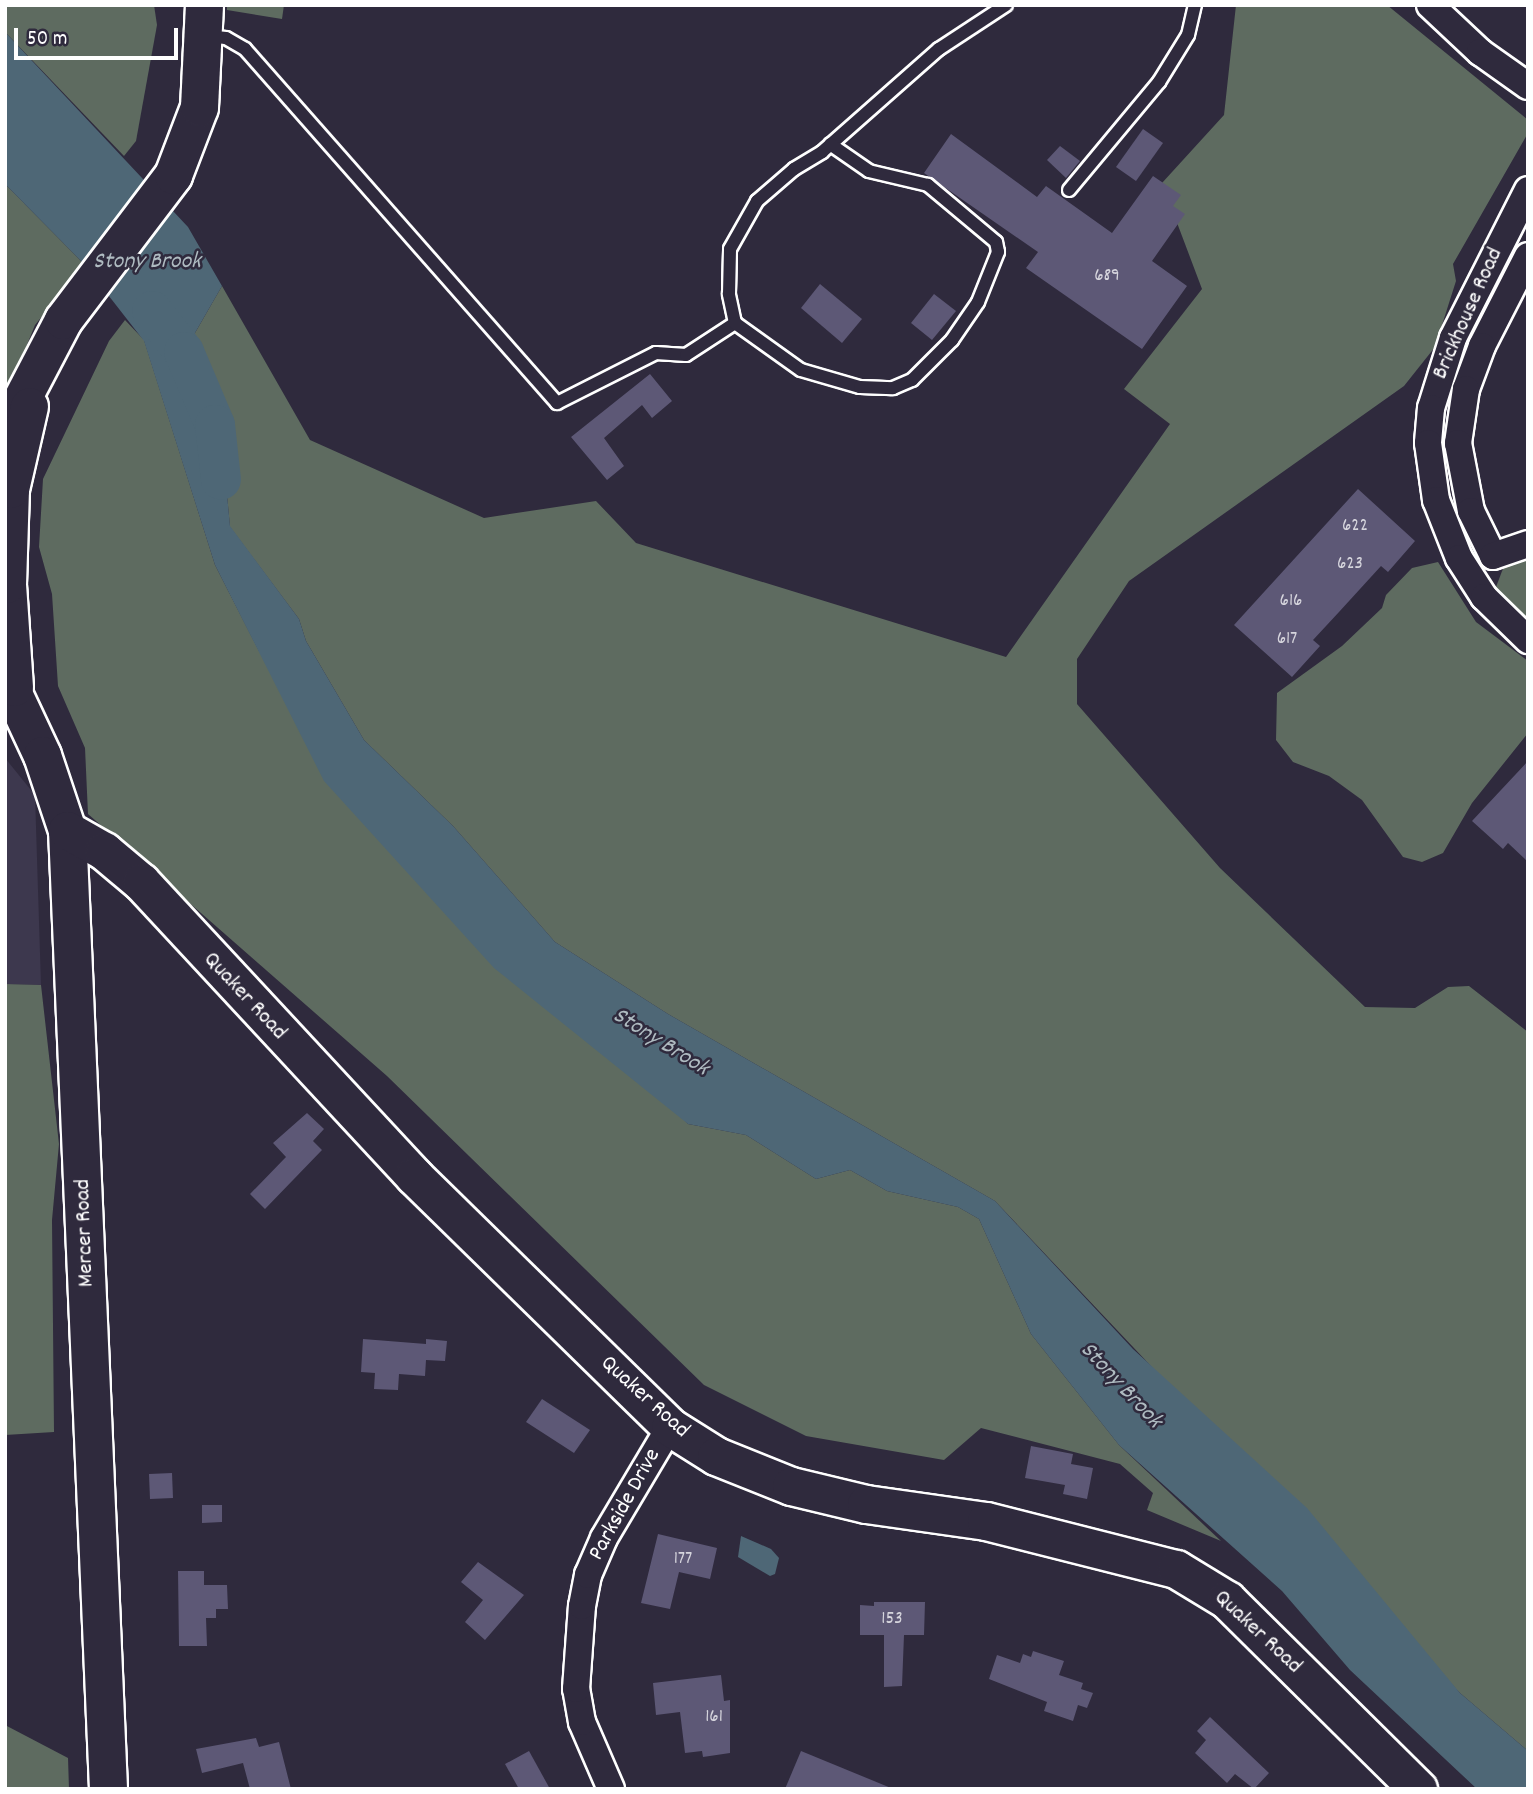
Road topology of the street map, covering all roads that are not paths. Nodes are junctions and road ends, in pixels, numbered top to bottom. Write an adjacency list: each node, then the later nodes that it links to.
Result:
1 (1006, 5): 6 (lane)
2 (1195, 5): 7 (lane)
3 (1430, 5): 5 (street)
4 (205, 20): 10 (lane); 11 (main road, Mercer Road)
5 (1528, 86)
6 (830, 144): 10 (lane); 10 (lane)
7 (1069, 190)
8 (1528, 190): 13 (street, Brickhouse Road)
9 (1528, 256): 14 (street, Brickhouse Road)
10 (735, 323)
11 (32, 380): 12 (main road, Mercer Road); 18 (main road, Mercer Road)
12 (5, 431)
13 (1428, 443): 14 (street); 17 (street, Brickhouse Road)
14 (1458, 443): 16 (street, Brickhouse Road)
15 (1528, 544): 16 (street)
16 (1493, 556): 17 (street)
17 (1471, 578): 19 (street, Brickhouse Road)
18 (6, 583): 20 (main road, Mercer Road)
19 (1528, 640)
20 (8, 683): 22 (main road, Mercer Road)
21 (5, 725): 22 (main road)
22 (43, 755): 23 (main road, Mercer Road)
23 (66, 830): 24 (main road, Quaker Road); 25 (main road, Mercer Road)
24 (670, 1427): 26 (street, Parkside Drive); 27 (main road, Quaker Road)
25 (108, 1789)
26 (611, 1789)
27 (1418, 1789)

